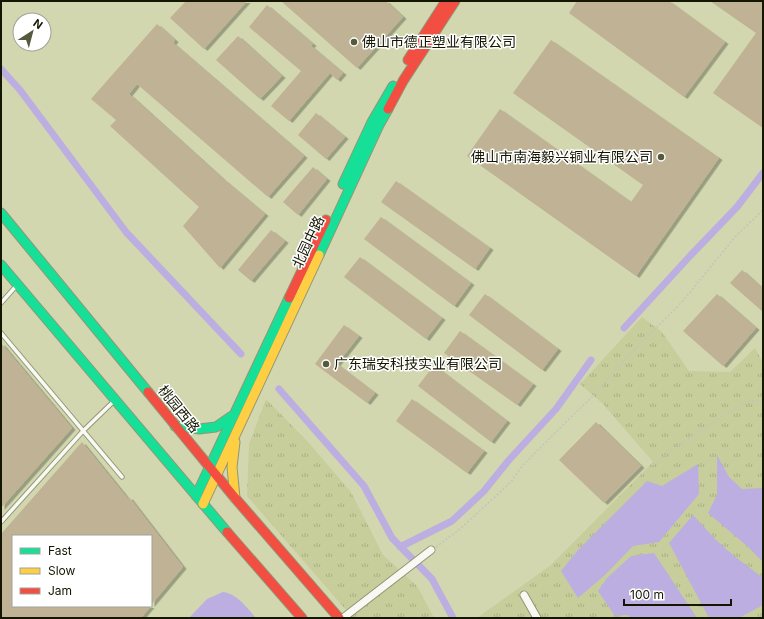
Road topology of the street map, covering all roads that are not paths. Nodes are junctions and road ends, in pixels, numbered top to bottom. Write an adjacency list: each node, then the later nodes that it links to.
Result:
1 (446, 1): 9 (street, 北园中路)
2 (455, 1): 12 (street, 北园中路)
3 (1, 213): 10 (street, 桃园西路)
4 (1, 265): 5 (street)
5 (17, 285): 6 (lane); 8 (street)
6 (1, 303)
7 (1, 333): 11 (lane)
8 (115, 400): 11 (lane); 16 (street)
9 (234, 414): 10 (street); 13 (street, 北园中路)
10 (175, 426): 13 (street, 桃园西路)
11 (83, 431): 15 (lane); 19 (lane)
12 (236, 432): 14 (street, 北园中路); 17 (street)
13 (209, 467): 14 (street, 桃园西路); 16 (street, 北园中路)
14 (216, 476): 17 (street, 桃园西路); 18 (street, 北园中路)
15 (122, 477)
16 (196, 496): 18 (street)
17 (234, 498): 23 (street, 桃园西路)
18 (203, 504): 22 (street)
19 (1, 522)
20 (431, 550): 24 (street)
21 (524, 595): 25 (street)
22 (302, 618)
23 (339, 618)
24 (343, 618)
25 (537, 618)

